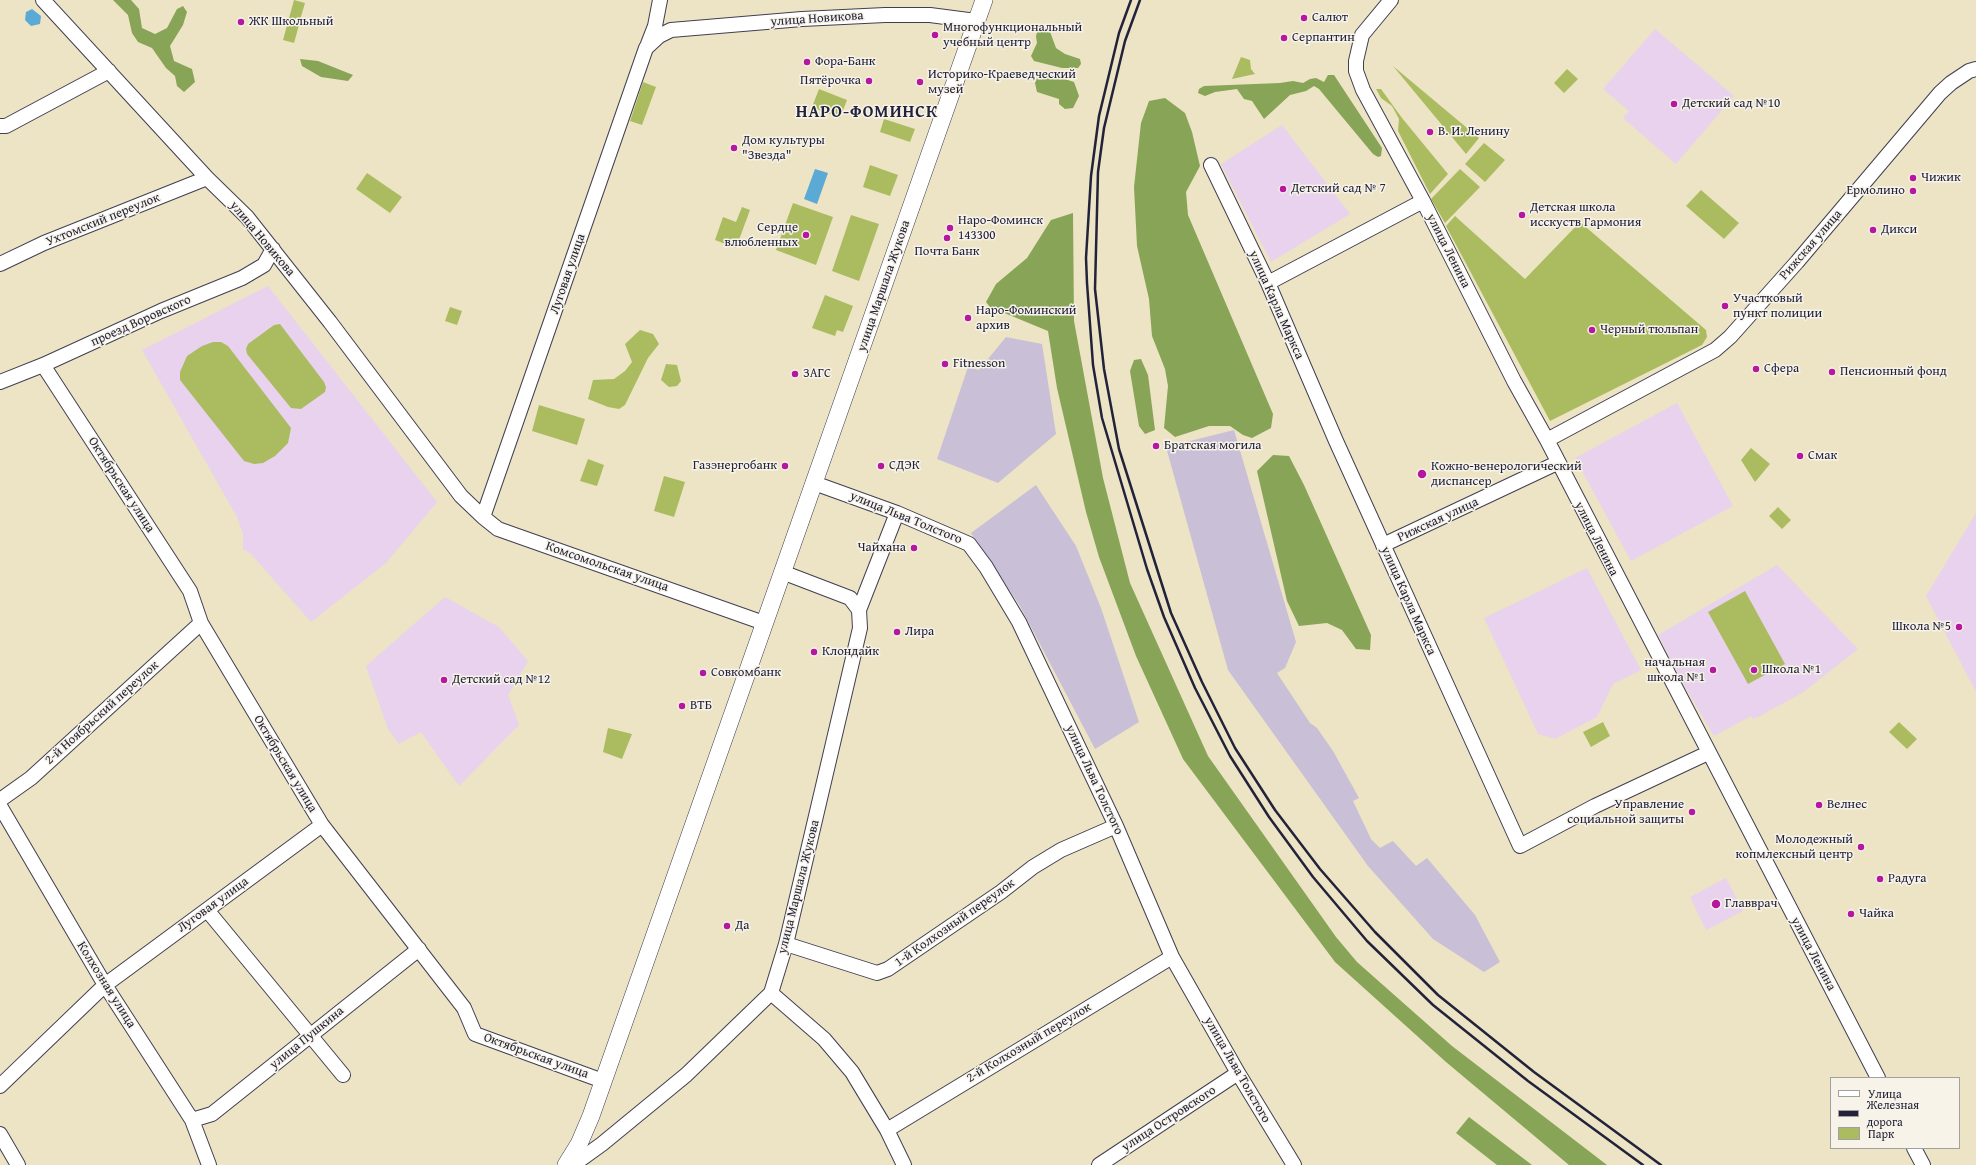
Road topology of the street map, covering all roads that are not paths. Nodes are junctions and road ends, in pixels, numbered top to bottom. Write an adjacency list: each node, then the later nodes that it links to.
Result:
1 (43, 0): 9 (street, улица Новикова)
2 (660, 0): 7 (street)
3 (984, 0): 5 (main road, улица Маршала Жукова)
4 (1391, 0): 13 (street, улица Ленина)
5 (976, 21): 6 (street, улица Новикова); 21 (main road, улица Маршала Жукова)
6 (659, 36): 7 (street, Луговая улица)
7 (646, 48): 24 (street, Луговая улица)
8 (1976, 69): 19 (street, Рижская улица)
9 (109, 71): 10 (street); 12 (street, улица Новикова)
10 (0, 126)
11 (1211, 165): 16 (street, улица Карла Маркса)
12 (207, 178): 14 (street, улица Новикова); 15 (street, Ухтомский переулок)
13 (1423, 201): 16 (street); 19 (street, улица Ленина)
14 (273, 250): 17 (street, проезд Воровского); 22 (street, улица Новикова)
15 (0, 264)
16 (1268, 284): 25 (street, улица Карла Маркса)
17 (43, 365): 18 (street, проезд Воровского); 29 (street, Октябрьская улица)
18 (0, 382)
19 (1547, 440): 20 (street, улица Ленина)
20 (1557, 463): 25 (street, Рижская улица); 30 (street, улица Ленина)
21 (814, 483): 23 (street, улица Льва Толстого); 26 (main road, улица Маршала Жукова)
22 (461, 496): 24 (street, Комсомольская улица)
23 (897, 513): 27 (street, улица Маршала Жукова); 34 (street, улица Льва Толстого)
24 (483, 517): 28 (street, Комсомольская улица)
25 (1383, 545): 30 (street, улица Карла Маркса)
26 (782, 572): 27 (street); 28 (main road, улица Маршала Жукова)
27 (860, 610): 36 (street, улица Маршала Жукова)
28 (764, 623): 45 (main road, улица Маршала Жукова)
29 (201, 624): 31 (street, 2-й Ноябрьский переулок); 33 (street, Октябрьская улица)
30 (1708, 753): 44 (street, улица Ленина)
31 (0, 800)
32 (0, 806): 39 (street, Колхозная улица)
33 (322, 825): 35 (street, Луговая улица); 37 (street, Октябрьская улица)
34 (1116, 826): 36 (street, 1-й Колхозный переулок); 38 (street, улица Льва Толстого)
35 (207, 910): 39 (street, Луговая улица); 41 (street)
36 (786, 944): 40 (street, улица Маршала Жукова)
37 (419, 949): 41 (street, улица Пушкина); 45 (street, Октябрьская улица)
38 (1172, 957): 42 (street, улица Льва Толстого); 48 (street, 2-й Колхозный переулок)
39 (105, 985): 46 (street, Луговая улица); 47 (street, Колхозная улица)
40 (771, 993): 48 (street); 54 (street, улица Маршала Жукова)
41 (311, 1035): 43 (street); 47 (street, улица Пушкина)
42 (1238, 1073): 56 (street, улица Островского); 57 (street, улица Льва Толстого)
43 (343, 1075)
44 (1877, 1077)
45 (603, 1081): 53 (main road, улица Маршала Жукова)
46 (0, 1086)
47 (192, 1120): 52 (street, Колхозная улица)
48 (887, 1130): 55 (street)
49 (0, 1134): 51 (street)
50 (1915, 1149): 58 (street)
51 (18, 1165)
52 (210, 1165)
53 (566, 1165)
54 (573, 1165)
55 (904, 1165)
56 (1099, 1165)
57 (1294, 1165)
58 (1923, 1165)

